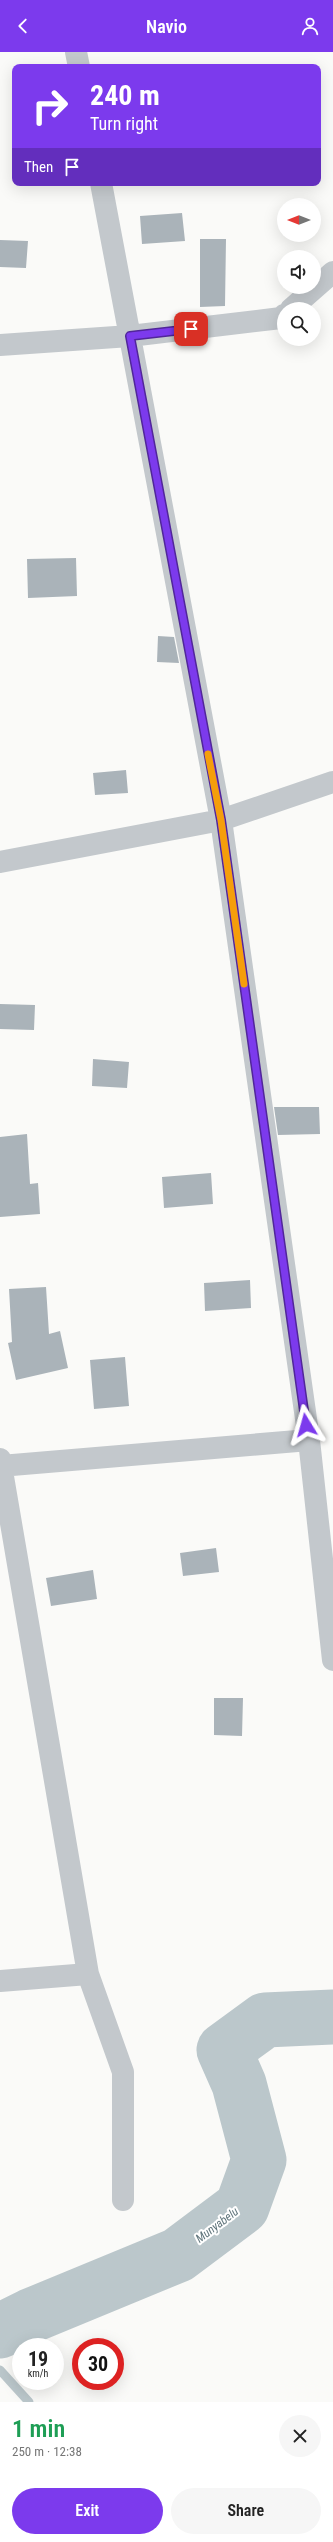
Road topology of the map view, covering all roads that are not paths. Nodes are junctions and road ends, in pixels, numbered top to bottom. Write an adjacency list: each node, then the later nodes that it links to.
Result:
1 (76, 52): 2 (street)
2 (78, 64)
3 (102, 186): 7 (street)
4 (333, 272): 5 (street)
5 (299, 302)
6 (277, 318): 7 (street)
7 (130, 336): 8 (street); 10 (street)
8 (0, 345)
9 (333, 782): 10 (street)
10 (221, 820): 11 (street); 12 (street)
11 (0, 862)
12 (309, 1440): 13 (street); 14 (street)
13 (0, 1464): 15 (street)
14 (333, 1660)
15 (88, 1974): 16 (street); 17 (street)
16 (0, 1981)
17 (123, 2200)

